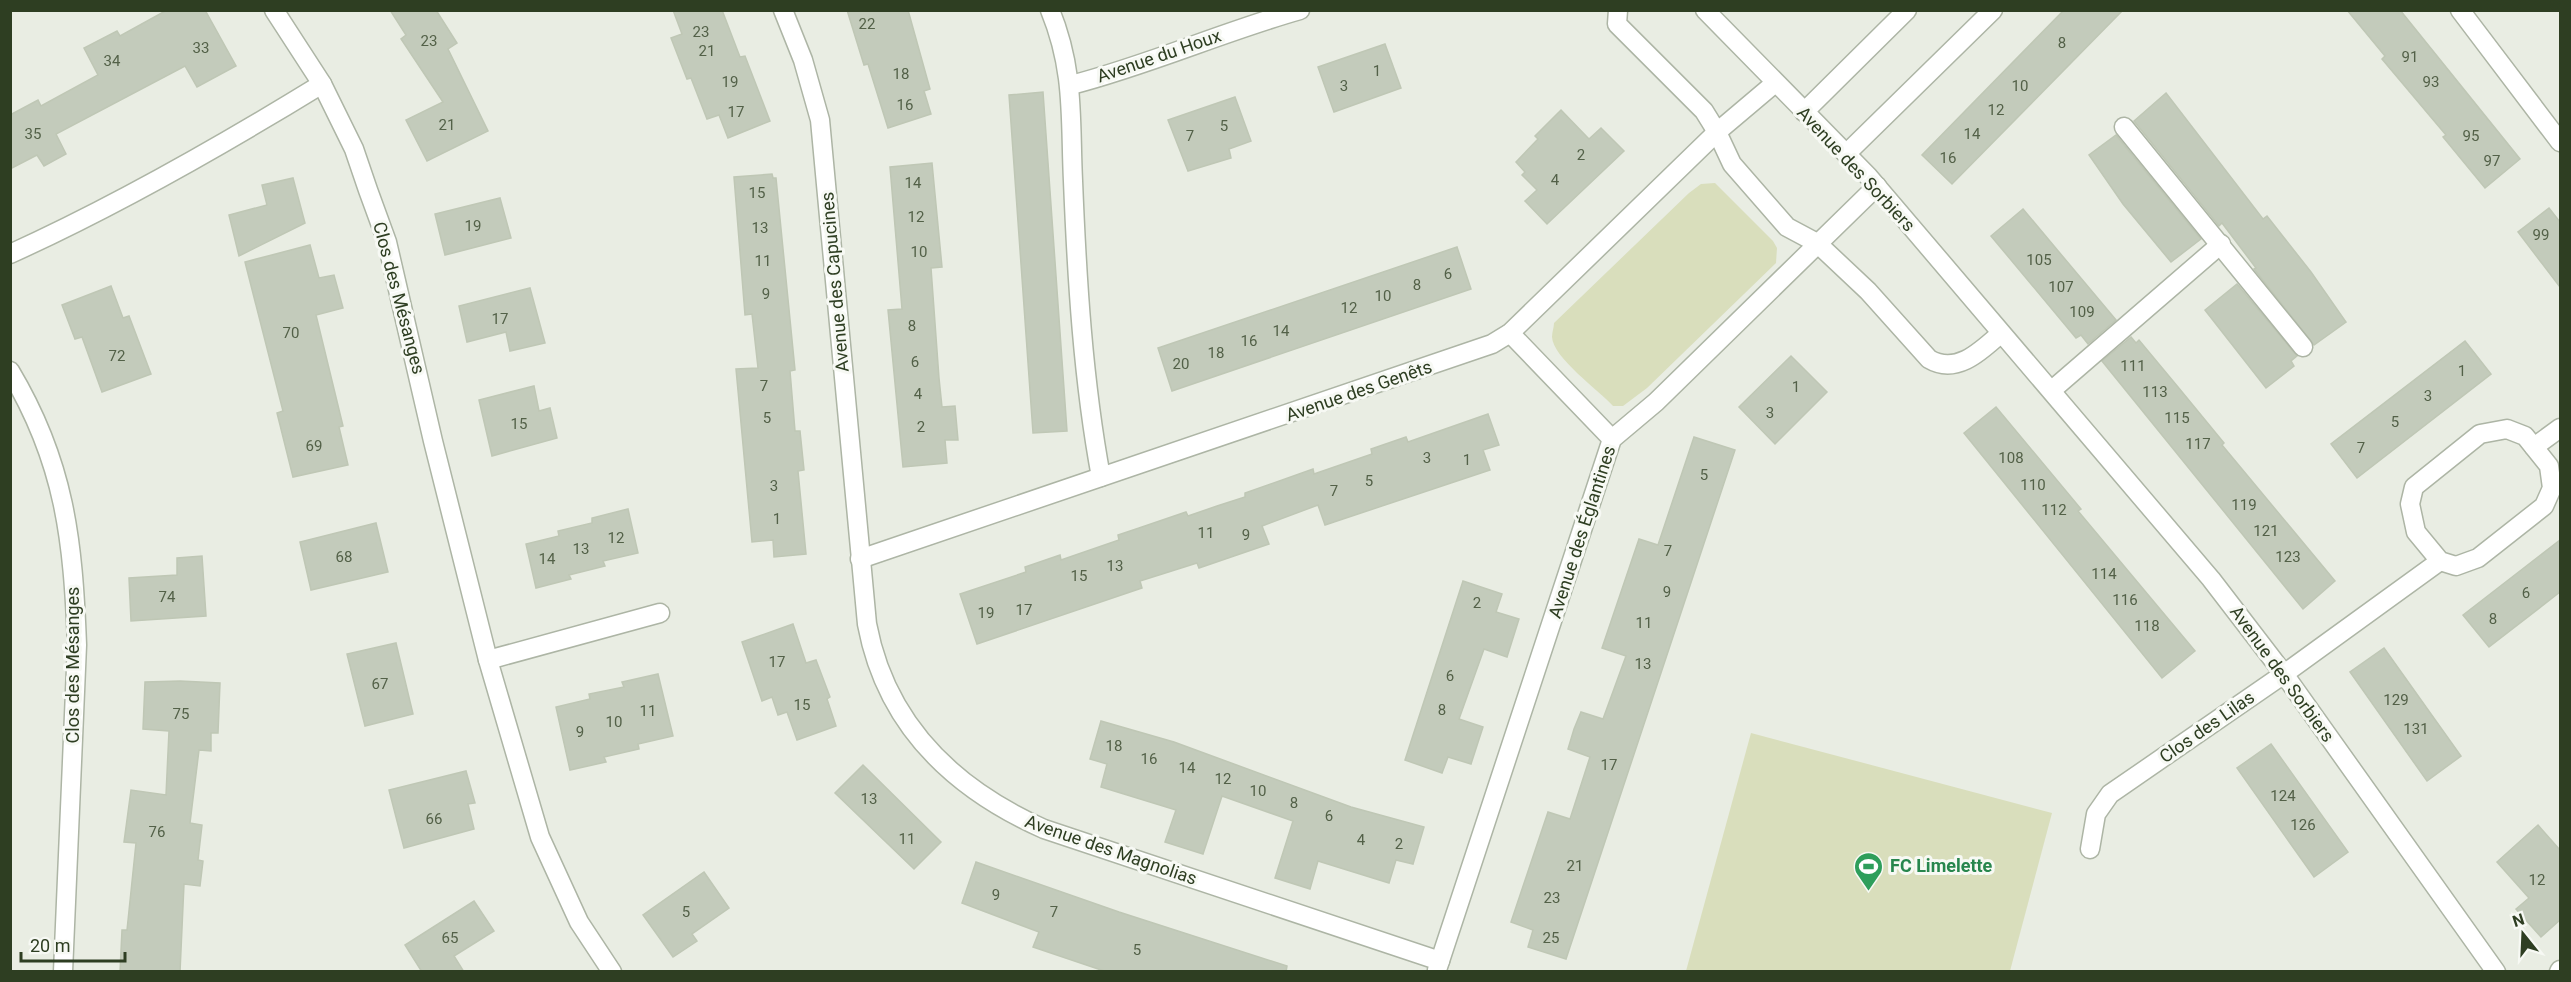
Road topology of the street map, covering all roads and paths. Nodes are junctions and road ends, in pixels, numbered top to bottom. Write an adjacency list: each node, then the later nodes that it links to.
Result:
1 (274, 10): 11 (street, Clos des Mésanges)
2 (783, 10): 32 (street, Avenue des Capucines)
3 (1050, 10): 13 (street)
4 (1300, 10): 10 (street, Avenue du Houx)
5 (1618, 10): 16 (street)
6 (1705, 10): 12 (street, Avenue des Sorbiers)
7 (1907, 10): 14 (street)
8 (1993, 10): 18 (street)
9 (2460, 10): 17 (street)
10 (1246, 18): 13 (street, Avenue du Houx)
11 (322, 84): 22 (street); 35 (street, Clos des Mésanges)
12 (1775, 84): 14 (street, Avenue des Sorbiers); 16 (street, Avenue des Genêts)
13 (1071, 85): 31 (street)
14 (1804, 112): 18 (street, Avenue des Sorbiers)
15 (2124, 127): 21 (street)
16 (1717, 132): 20 (street); 23 (street, Avenue des Genêts)
17 (2560, 142)
18 (1846, 154): 19 (street, Avenue des Sorbiers)
19 (1877, 186): 20 (street, Avenue des Églantines); 24 (street, Avenue des Sorbiers)
20 (1817, 243): 24 (street); 29 (street, Avenue des Églantines)
21 (2221, 244): 25 (street); 27 (street)
22 (10, 254)
23 (1510, 333): 29 (street); 31 (street, Avenue des Genêts)
24 (2000, 334): 27 (street, Avenue des Sorbiers)
25 (2303, 347)
26 (10, 371): 39 (street, Clos des Mésanges)
27 (2052, 390): 36 (street, Avenue des Sorbiers)
28 (2560, 428): 30 (street)
29 (1612, 439): 38 (street, Avenue des Églantines)
30 (2534, 447): 33 (street); 33 (street)
31 (1101, 477): 32 (street, Avenue des Genêts)
32 (860, 559): 38 (street, Avenue des Magnolias)
33 (2440, 561): 36 (street, Clos des Lilas)
34 (660, 613): 35 (street)
35 (488, 660): 40 (street, Clos des Mésanges)
36 (2284, 674): 37 (street, Clos des Lilas); 41 (street, Avenue des Sorbiers)
37 (2090, 849)
38 (1438, 966)
39 (63, 972)
40 (612, 972)
41 (2496, 972)

